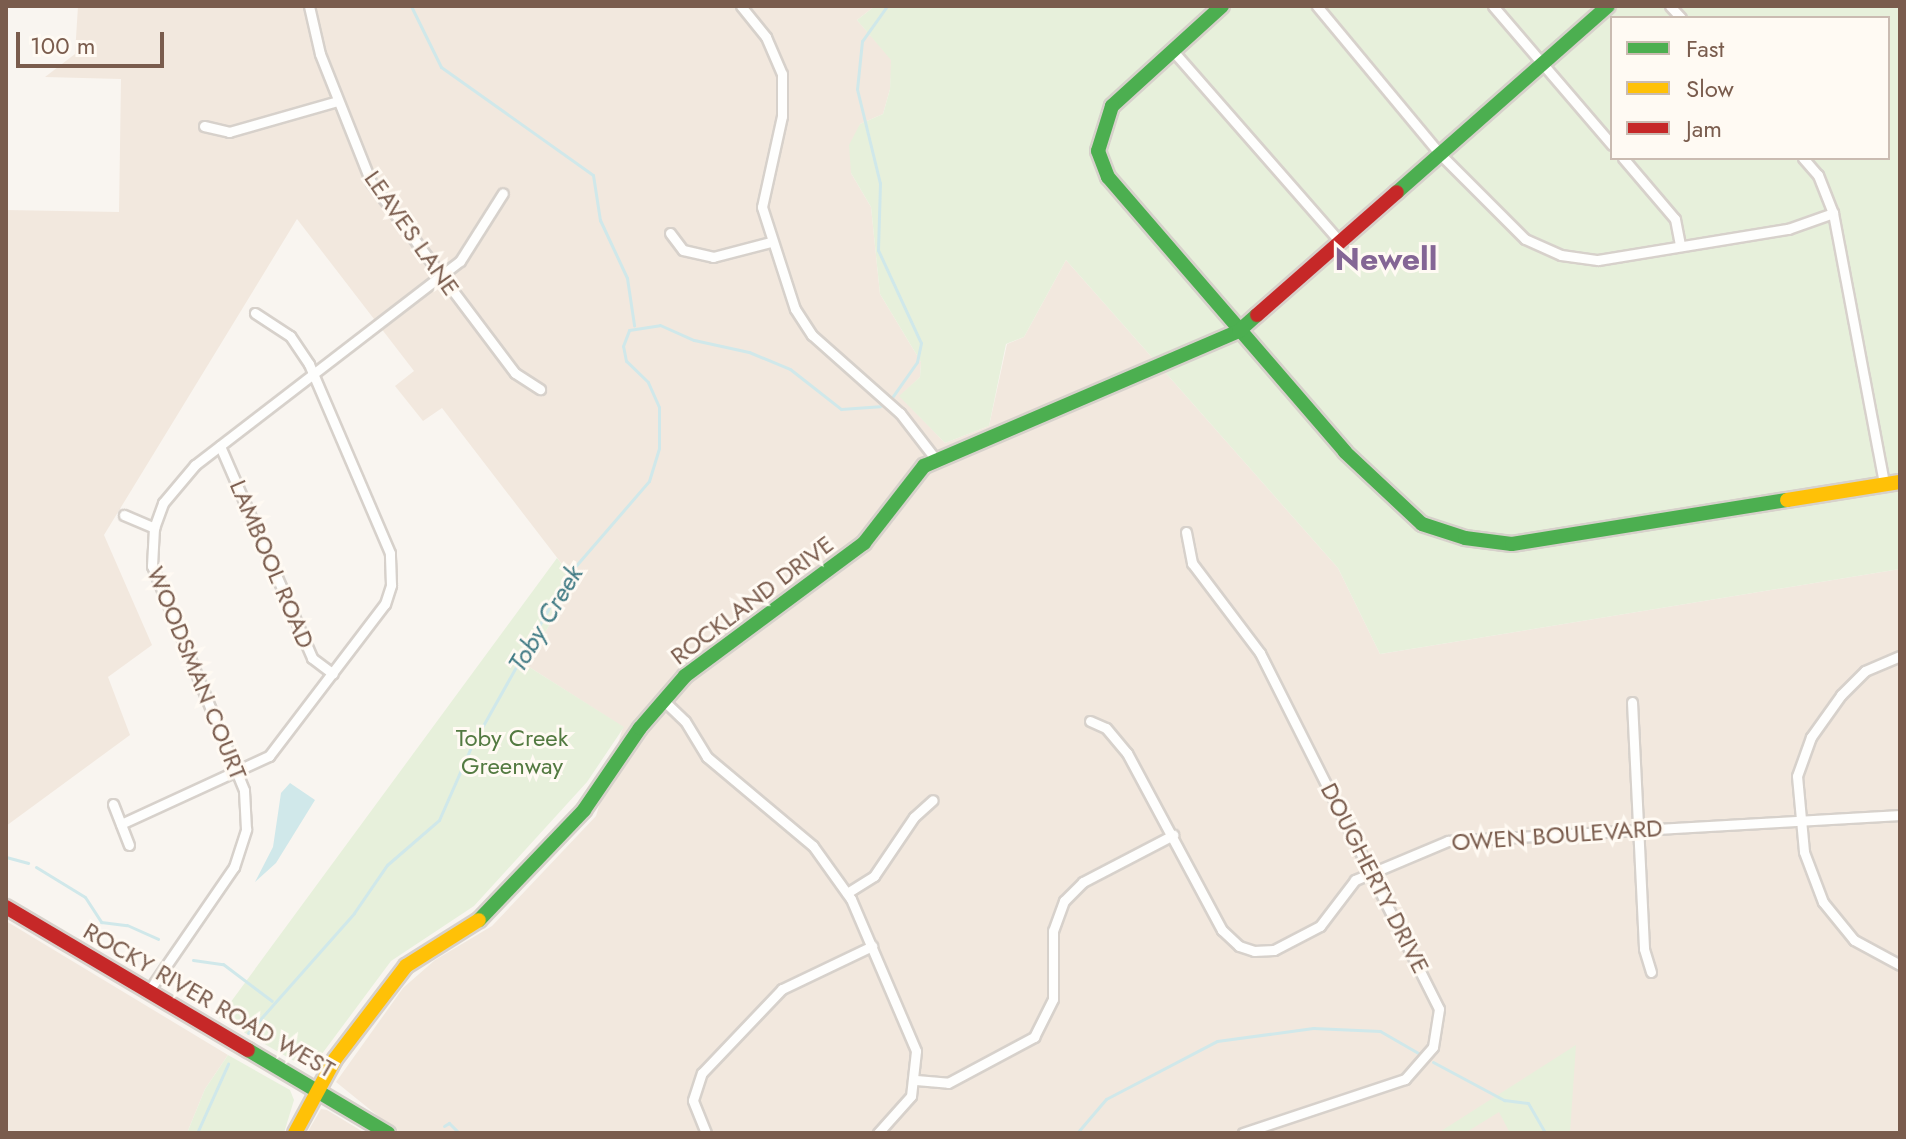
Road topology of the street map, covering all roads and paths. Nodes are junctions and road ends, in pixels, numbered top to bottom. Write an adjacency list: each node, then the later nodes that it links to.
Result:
1 (309, 6): 9 (street, LEAVES LANE)
2 (741, 6): 18 (street)
3 (1222, 6): 7 (street)
4 (1317, 6): 12 (street)
5 (1493, 6): 8 (street)
6 (1608, 6): 8 (street, ROCKLAND DRIVE)
7 (1173, 51): 19 (street); 23 (street)
8 (1543, 63): 11 (street); 12 (street, ROCKLAND DRIVE)
9 (338, 101): 10 (street); 21 (street, LEAVES LANE)
10 (204, 126)
11 (1610, 143)
12 (1440, 154): 19 (street, ROCKLAND DRIVE); 20 (street)
13 (1625, 160): 20 (street)
14 (1805, 160): 16 (street)
15 (503, 193): 21 (street, WOODSMAN COURT)
16 (1833, 213): 20 (street); 29 (street)
17 (670, 233): 18 (street)
18 (771, 242): 27 (street)
19 (1340, 242): 23 (street, ROCKLAND DRIVE)
20 (1680, 245)
21 (442, 277): 24 (street, WOODSMAN COURT); 25 (street, LEAVES LANE)
22 (255, 313): 24 (street)
23 (1239, 331): 27 (street, ROCKLAND DRIVE); 29 (street)
24 (315, 376): 26 (street, WOODSMAN COURT); 34 (street)
25 (540, 389)
26 (220, 446): 31 (street, WOODSMAN COURT); 34 (street, LAMBOOL ROAD)
27 (937, 461): 35 (street, ROCKLAND DRIVE)
28 (1900, 482): 29 (street)
29 (1884, 484)
30 (124, 515): 31 (street)
31 (154, 528): 38 (street, WOODSMAN COURT)
32 (1186, 532): 47 (street, DOUGHERTY DRIVE)
33 (1900, 656): 42 (street)
34 (333, 674): 38 (street)
35 (663, 700): 48 (street); 55 (street, ROCKLAND DRIVE)
36 (1632, 702): 44 (street)
37 (1090, 721): 45 (street, OWEN BOULEVARD)
38 (238, 774): 43 (street); 53 (street, WOODSMAN COURT)
39 (933, 800): 48 (street)
40 (113, 804): 43 (street)
41 (1900, 815): 42 (street, OWEN BOULEVARD)
42 (1798, 820): 44 (street, OWEN BOULEVARD); 51 (street)
43 (121, 824): 46 (street)
44 (1637, 829): 47 (street, OWEN BOULEVARD); 52 (street)
45 (1173, 835): 47 (street, OWEN BOULEVARD); 54 (street)
46 (129, 845)
47 (1372, 871): 60 (street, DOUGHERTY DRIVE)
48 (847, 893): 50 (street)
49 (6, 907): 53 (street, ROCKY RIVER ROAD WEST)
50 (872, 946): 54 (street); 58 (street)
51 (1900, 965)
52 (1651, 972)
53 (148, 992): 55 (street, ROCKY RIVER ROAD WEST)
54 (916, 1080): 59 (street)
55 (317, 1088): 56 (street, ROCKLAND DRIVE); 57 (street, ROCKY RIVER ROAD WEST)
56 (295, 1133)
57 (388, 1133)
58 (706, 1133)
59 (878, 1133)
60 (1243, 1133)

